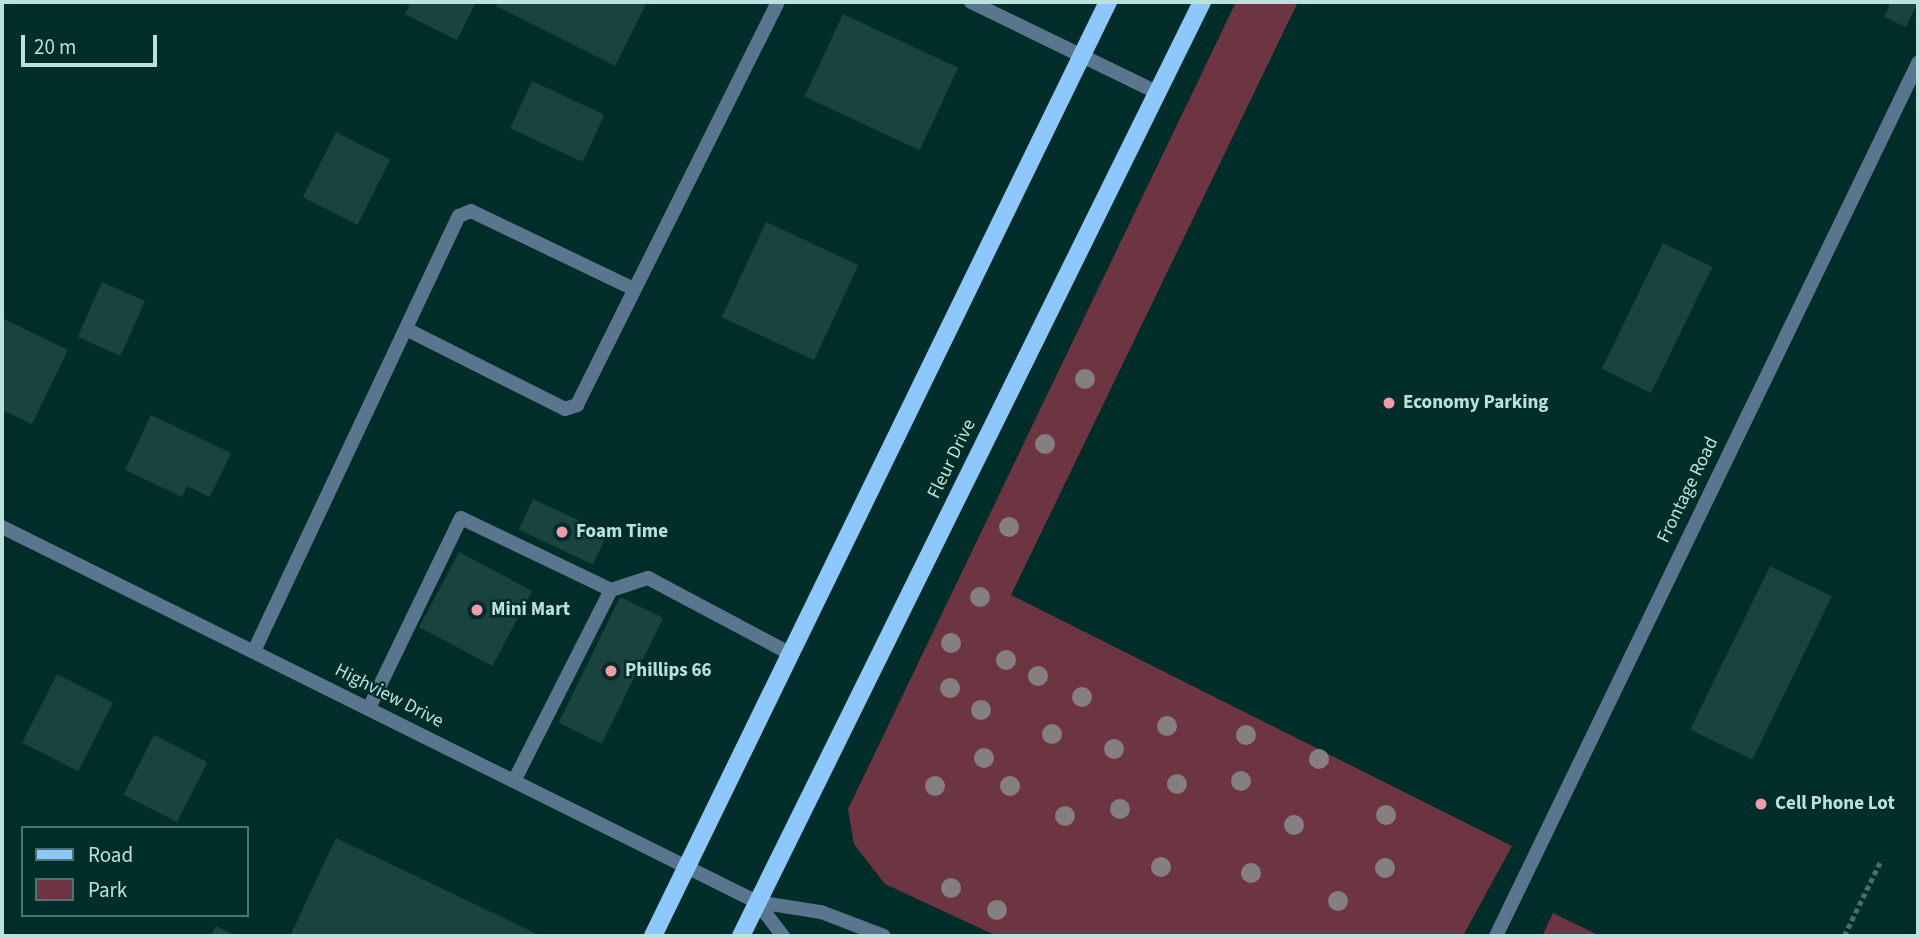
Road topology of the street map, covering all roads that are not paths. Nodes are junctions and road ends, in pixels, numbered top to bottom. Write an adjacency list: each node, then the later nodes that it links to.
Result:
1 (778, 2): 8 (street)
2 (971, 2): 5 (street)
3 (1108, 2): 5 (main road)
4 (1202, 2): 7 (main road, Fleur Drive)
5 (1082, 58): 7 (street); 13 (main road)
6 (1918, 63): 22 (street, Frontage Road)
7 (1158, 93): 17 (main road, Fleur Drive)
8 (634, 289): 9 (street); 9 (street)
9 (406, 329): 12 (street)
10 (2, 527): 12 (street, Highview Drive)
11 (611, 590): 13 (street); 14 (street); 15 (street)
12 (254, 651): 14 (street, Highview Drive)
13 (791, 654): 16 (main road)
14 (369, 708): 15 (street, Highview Drive)
15 (514, 781): 16 (street, Highview Drive)
16 (686, 868): 17 (street, Highview Drive); 18 (main road)
17 (757, 902): 19 (main road, Fleur Drive); 20 (street); 21 (street)
18 (653, 936)
19 (741, 936)
20 (783, 936)
21 (884, 936)
22 (1496, 936)

